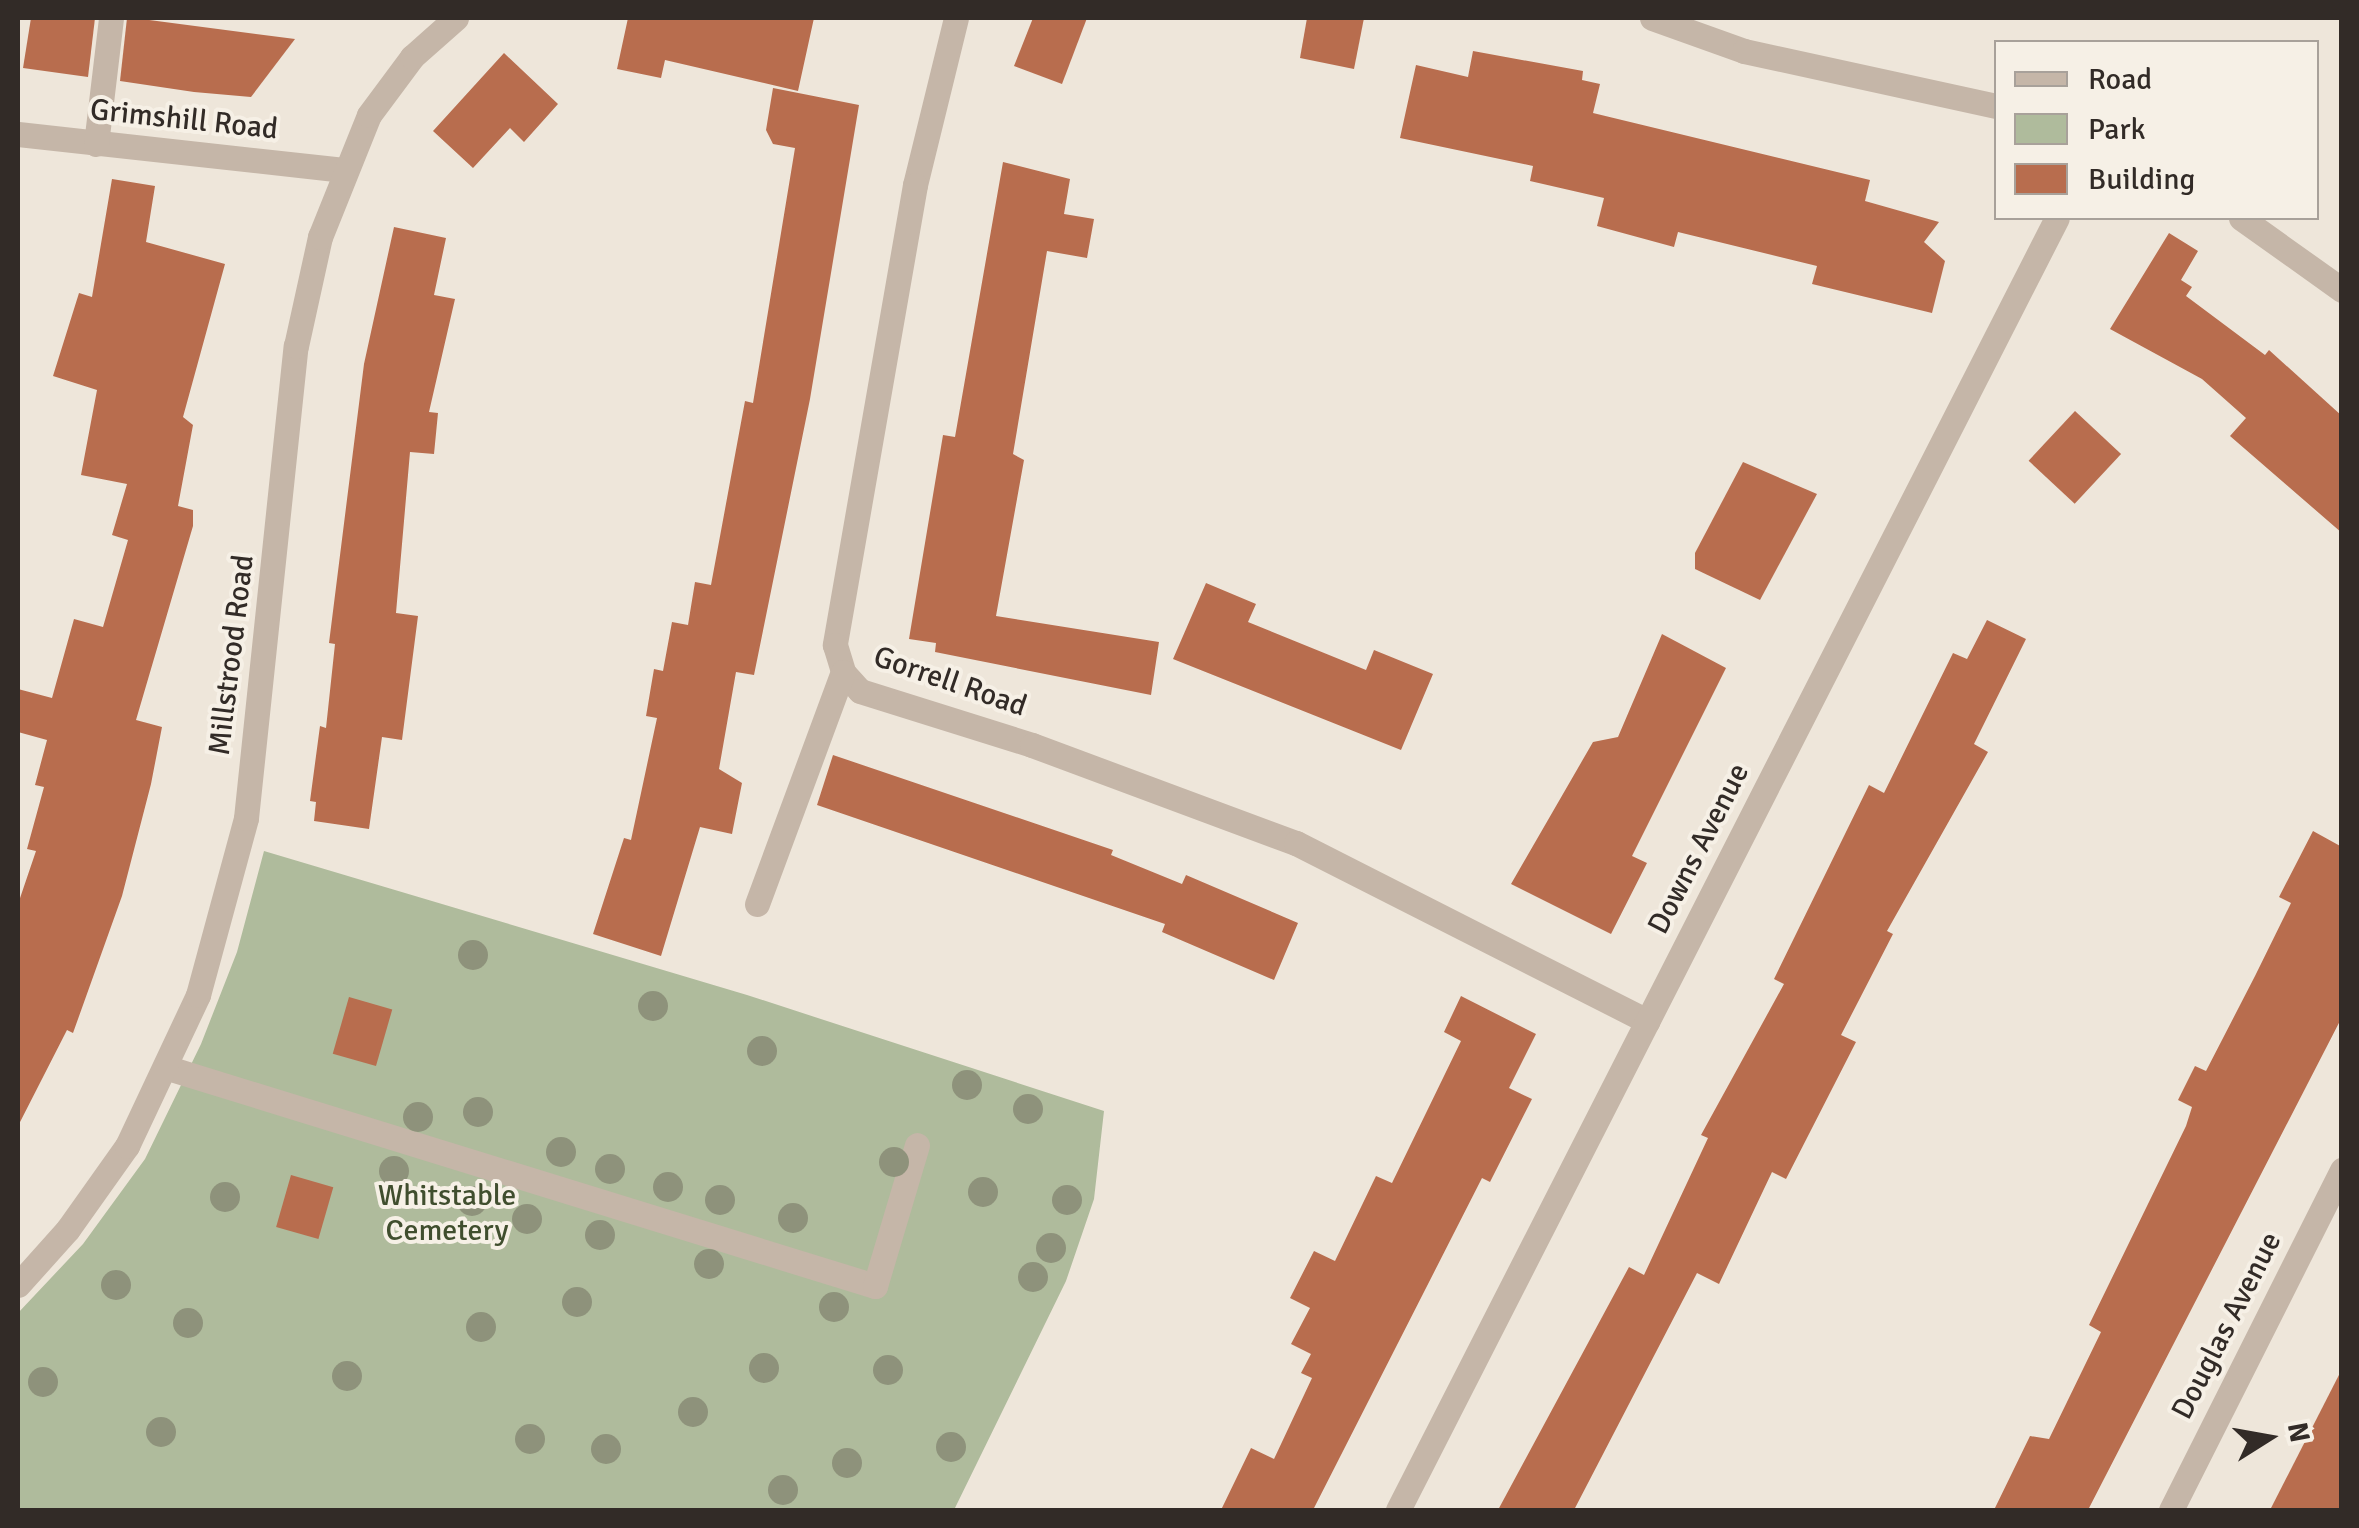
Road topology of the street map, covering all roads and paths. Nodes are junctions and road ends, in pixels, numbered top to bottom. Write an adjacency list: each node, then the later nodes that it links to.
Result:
1 (111, 18): 7 (street)
2 (456, 18): 8 (street, Millstrood Road)
3 (956, 18): 12 (street, Gorrell Road)
4 (1652, 18): 5 (street)
5 (1994, 106)
6 (18, 134): 7 (street, Grimshill Road)
7 (96, 144): 8 (street, Grimshill Road)
8 (344, 170): 15 (street, Millstrood Road)
9 (2056, 220): 14 (street, Downs Avenue)
10 (2244, 220): 11 (street)
11 (2342, 290)
12 (843, 672): 13 (street); 14 (street, Gorrell Road)
13 (757, 904)
14 (1647, 1021): 19 (street, Downs Avenue)
15 (168, 1068): 16 (street); 18 (street, Millstrood Road)
16 (918, 1144)
17 (2342, 1170): 20 (street, Douglas Avenue)
18 (18, 1286)
19 (1398, 1510)
20 (2171, 1510)

